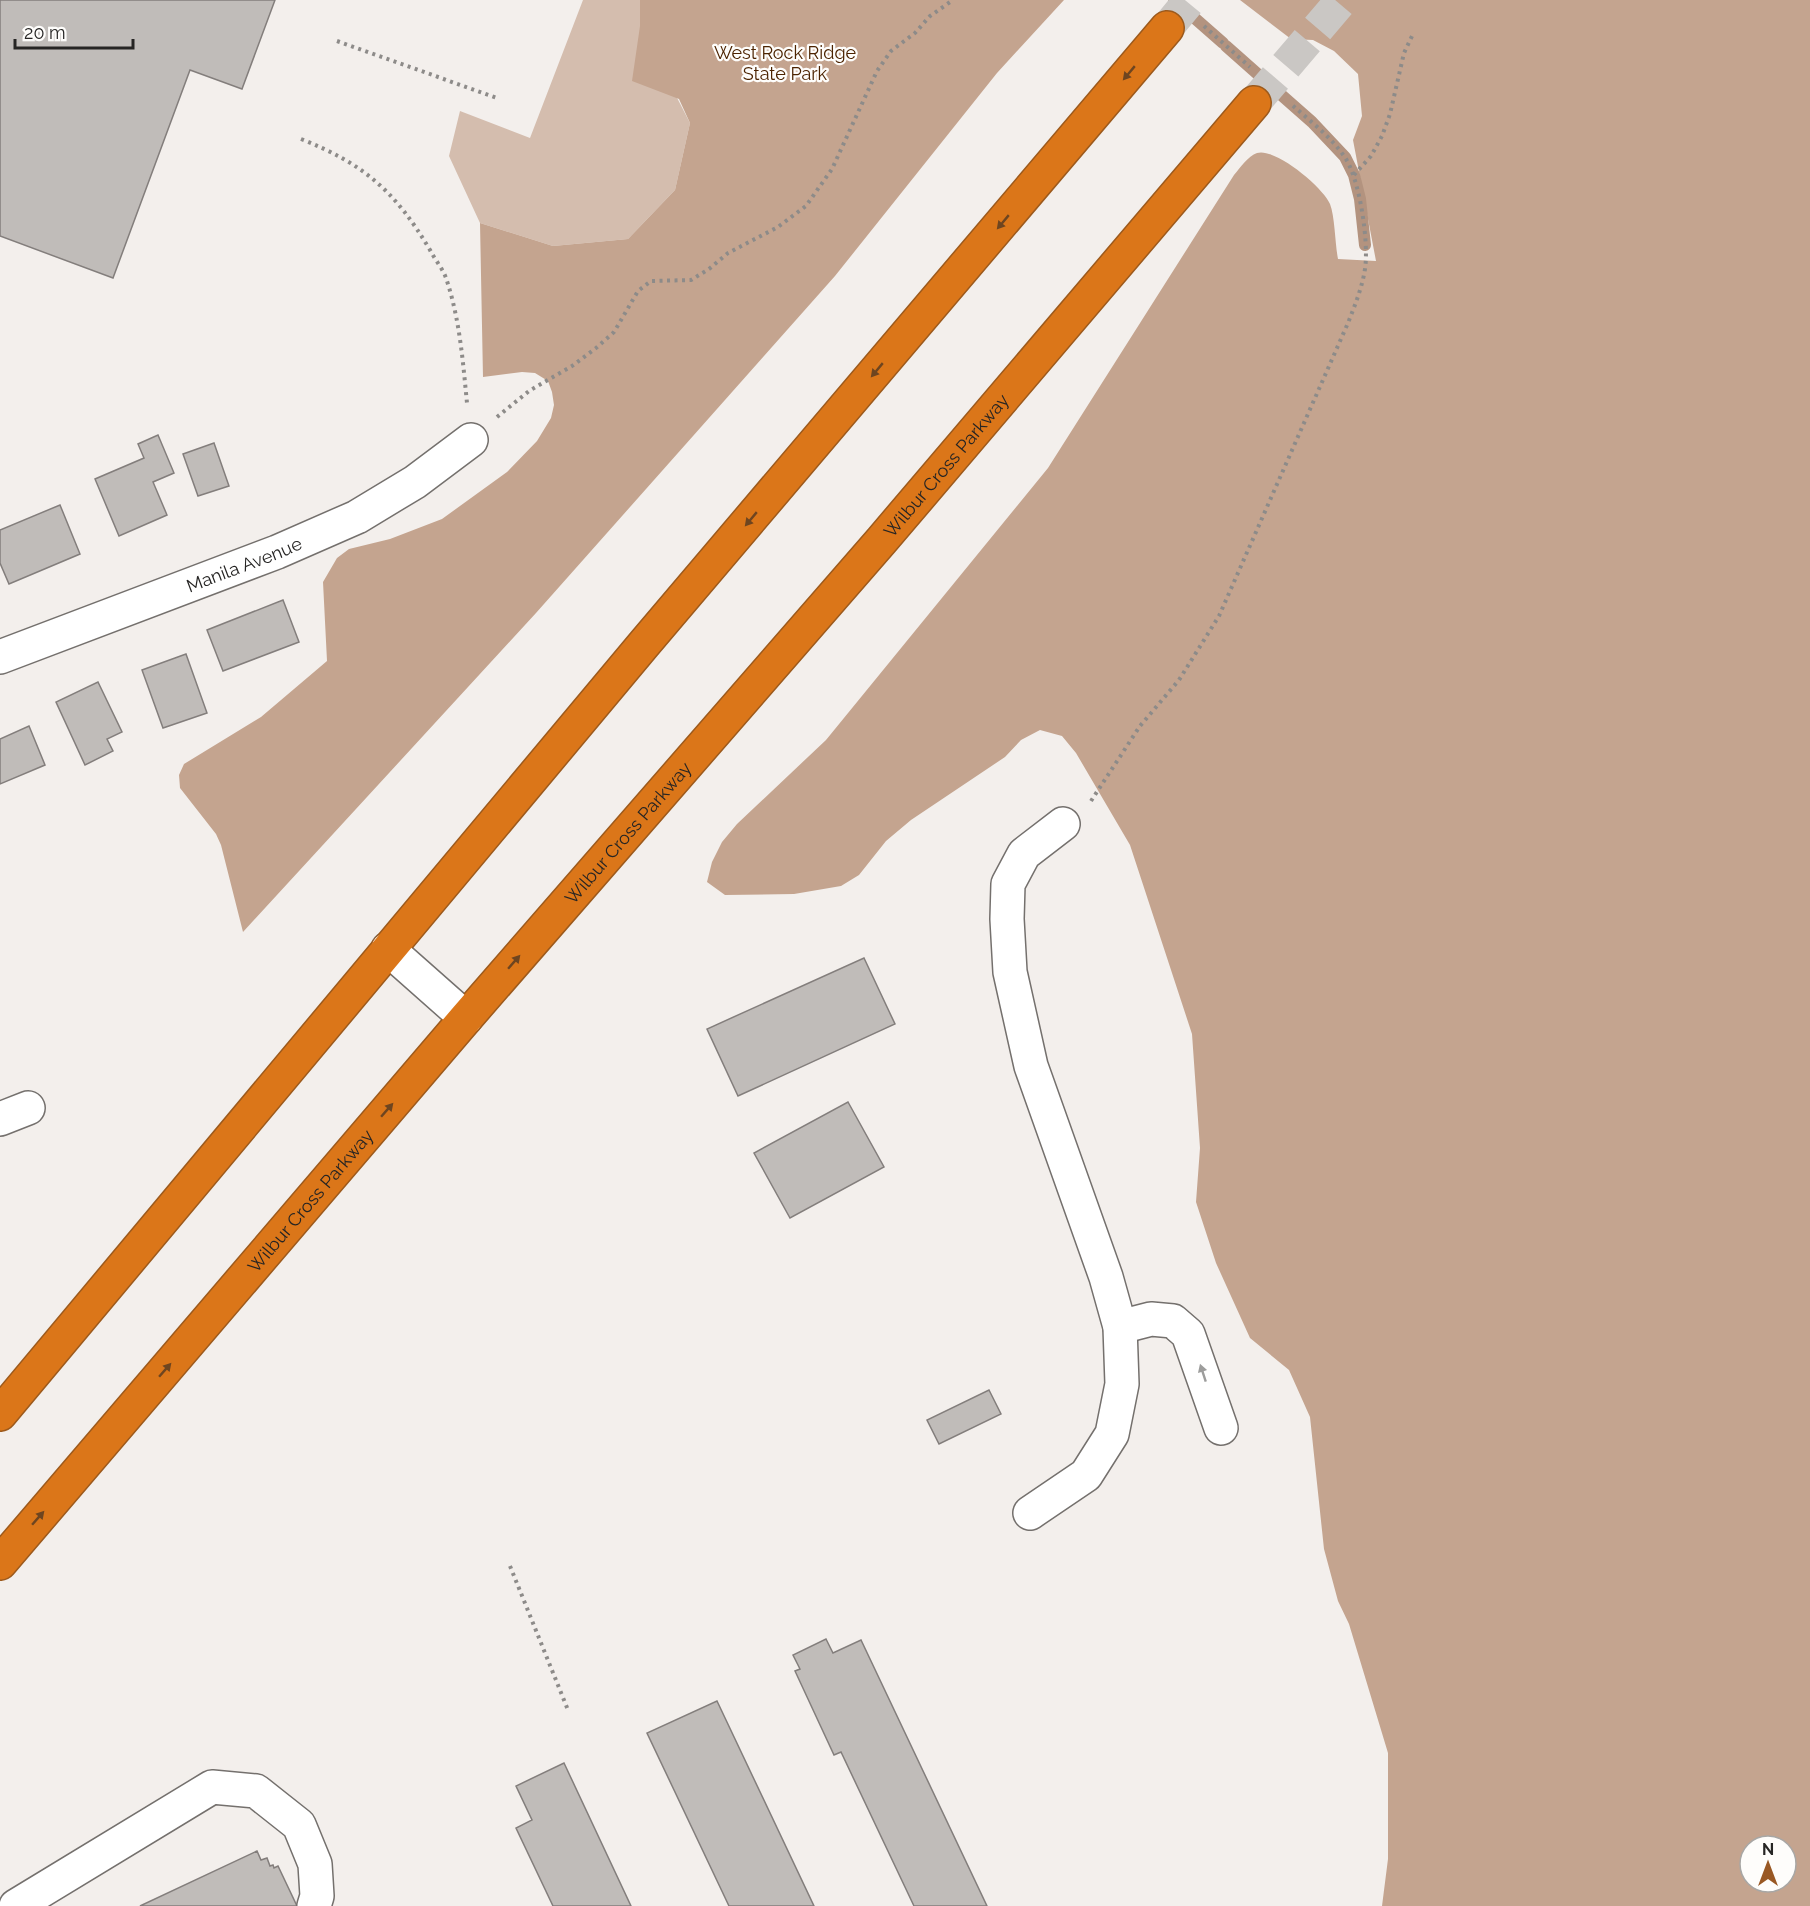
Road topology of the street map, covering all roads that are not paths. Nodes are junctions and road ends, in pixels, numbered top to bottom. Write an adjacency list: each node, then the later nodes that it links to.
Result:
1 (1167, 28): 6 (highway, one-way to 6)
2 (1254, 103): 7 (highway, Wilbur Cross Parkway, one-way to 2)
3 (471, 440): 4 (street, Manila Avenue)
4 (0, 657)
5 (1063, 824): 8 (street)
6 (388, 949): 7 (street); 9 (highway)
7 (466, 1018): 12 (highway, Wilbur Cross Parkway, one-way to 7)
8 (1120, 1327): 10 (street, one-way to 8); 11 (street)
9 (0, 1414)
10 (1221, 1428)
11 (1030, 1513)
12 (0, 1563)
13 (16, 1906): 14 (street)
14 (314, 1906)

